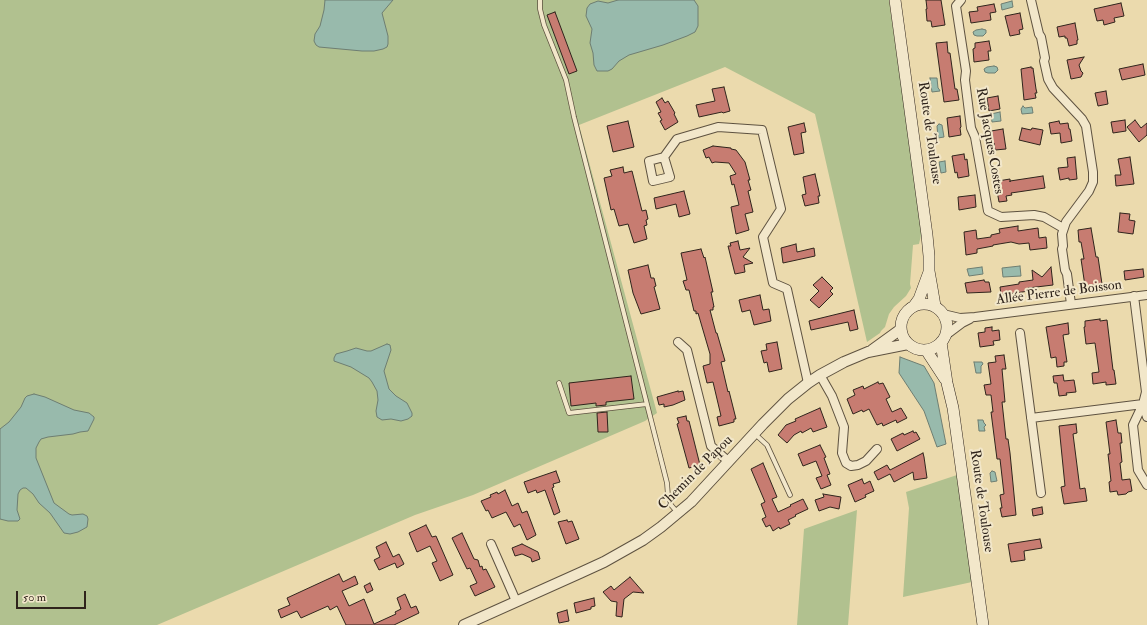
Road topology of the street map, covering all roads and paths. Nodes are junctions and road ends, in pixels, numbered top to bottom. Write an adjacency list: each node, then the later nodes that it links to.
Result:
1 (540, 0): 26 (lane)
2 (895, 0): 7 (main road, Route de Toulouse)
3 (961, 0): 6 (street, Rue Jacques Costes)
4 (1031, 0): 6 (street)
5 (664, 157): 25 (street)
6 (1063, 228): 10 (street)
7 (929, 271): 11 (main road, Route de Toulouse); 12 (main road, Route de Toulouse)
8 (1147, 295): 9 (street, Allée Pierre de Boisson)
9 (1134, 296): 10 (street, Allée Pierre de Boisson); 27 (street)
10 (1072, 304): 14 (street, Allée Pierre de Boisson)
11 (914, 306): 12 (main road); 15 (main road)
12 (934, 306): 13 (main road)
13 (943, 314): 14 (street, Allée Pierre de Boisson); 17 (main road)
14 (975, 317): 17 (street, Allée Pierre de Boisson)
15 (901, 328): 19 (main road); 21 (street, Chemin de Papou)
16 (1020, 332): 29 (street)
17 (944, 338): 20 (main road); 23 (main road, Route de Toulouse)
18 (678, 342): 32 (street)
19 (908, 344): 20 (main road); 21 (street, Chemin de Papou)
20 (926, 350): 23 (main road, Route de Toulouse)
21 (868, 352): 22 (street, Chemin de Papou)
22 (820, 375): 25 (street, Chemin de Papou); 31 (street)
23 (947, 382): 40 (main road, Route de Toulouse)
24 (559, 383): 26 (lane)
25 (808, 383): 30 (street, Chemin de Papou)
26 (647, 404): 36 (lane)
27 (1143, 404): 28 (street); 29 (street); 33 (street)
28 (1147, 417)
29 (1032, 418): 34 (street)
30 (754, 434): 32 (street, Chemin de Papou); 35 (lane)
31 (877, 449)
32 (728, 461): 36 (street, Chemin de Papou)
33 (1147, 485)
34 (1041, 493)
35 (790, 495)
36 (678, 514): 38 (street, Chemin de Papou)
37 (491, 544): 38 (street)
38 (516, 601): 39 (street, Chemin de Papou)
39 (464, 625)
40 (983, 625)

